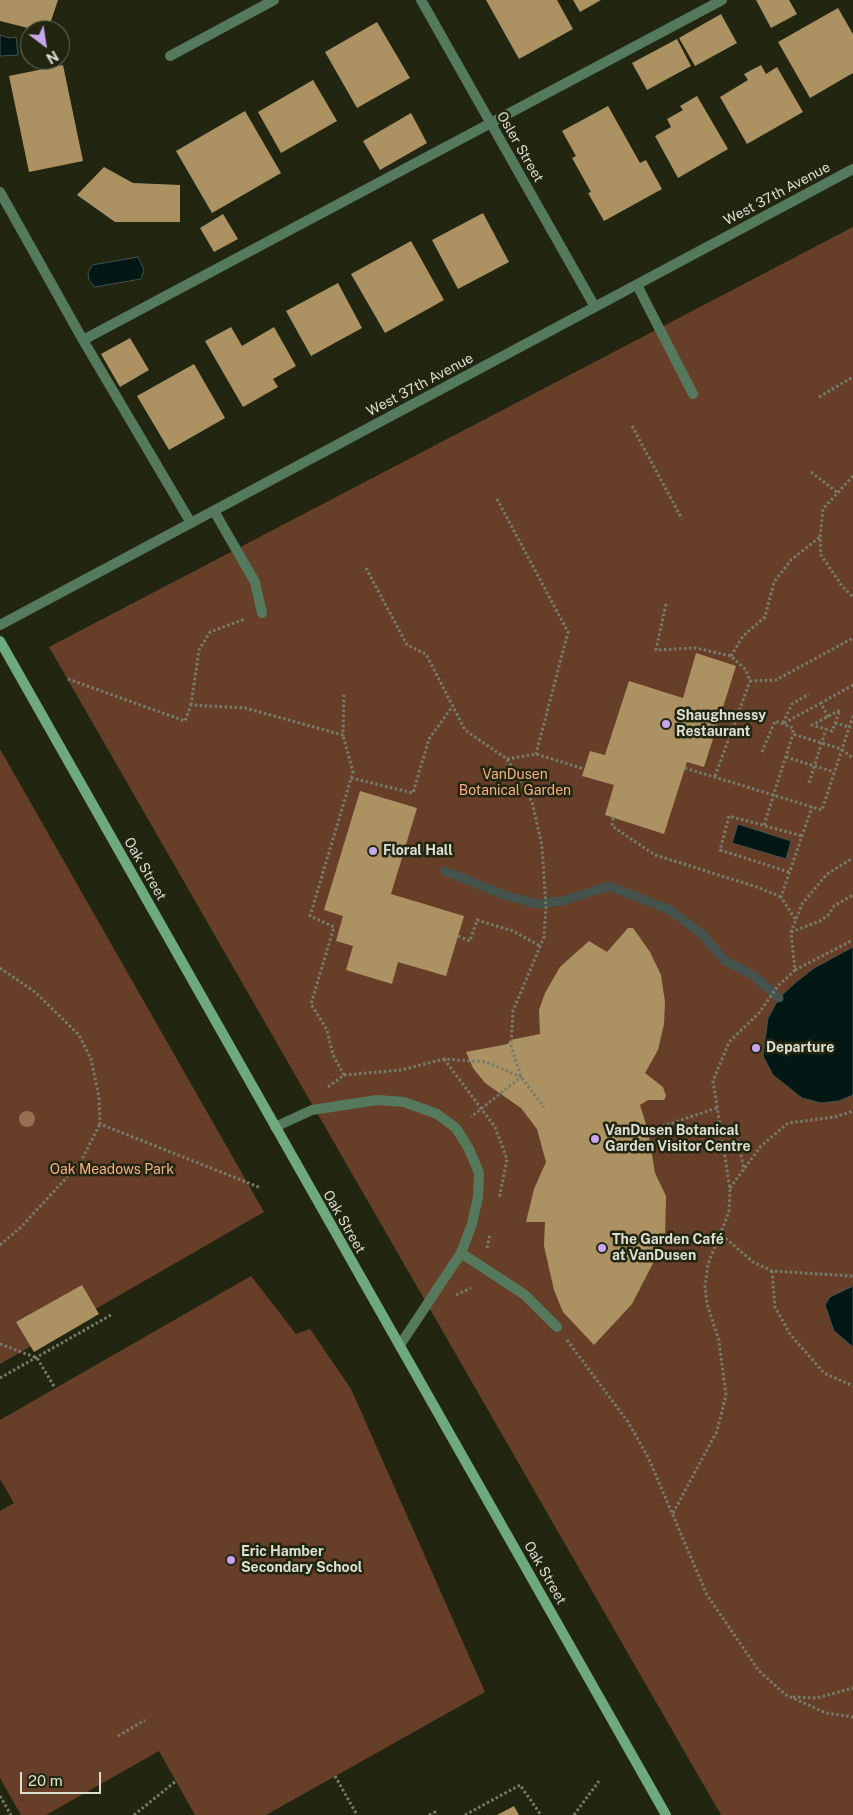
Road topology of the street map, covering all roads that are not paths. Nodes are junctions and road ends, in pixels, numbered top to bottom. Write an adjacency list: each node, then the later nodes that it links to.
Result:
1 (274, 0): 4 (street)
2 (421, 0): 5 (street, Osler Street)
3 (722, 0): 5 (street)
4 (170, 56)
5 (491, 123): 9 (street, Osler Street); 10 (street)
6 (853, 169): 8 (street, West 37th Avenue)
7 (0, 192): 10 (street)
8 (636, 285): 9 (street, West 37th Avenue); 11 (street)
9 (595, 307): 12 (street, West 37th Avenue)
10 (83, 340): 13 (street)
11 (693, 394)
12 (214, 511): 13 (street, West 37th Avenue); 14 (street)
13 (191, 523): 15 (street, West 37th Avenue)
14 (262, 613)
15 (0, 625)
16 (0, 642): 17 (main road, Oak Street)
17 (275, 1127): 18 (street); 20 (main road, Oak Street)
18 (461, 1253): 19 (street); 20 (street)
19 (557, 1327)
20 (400, 1345): 21 (main road, Oak Street)
21 (666, 1815)

